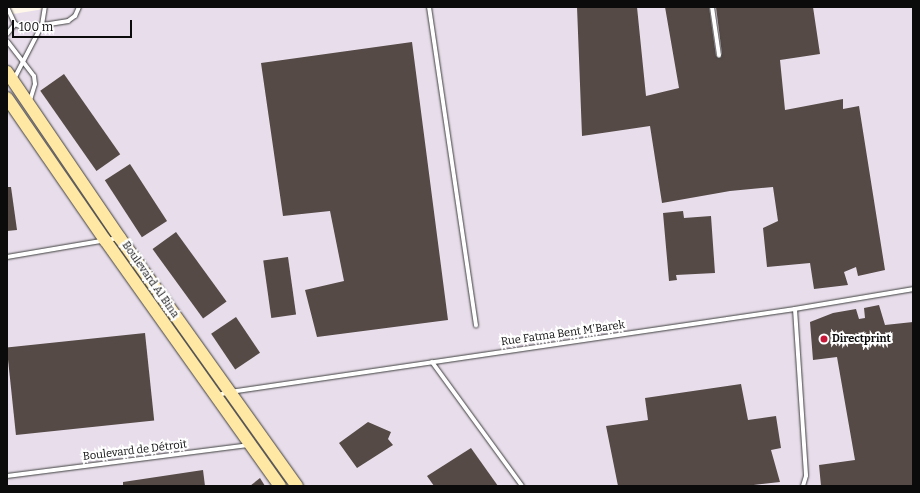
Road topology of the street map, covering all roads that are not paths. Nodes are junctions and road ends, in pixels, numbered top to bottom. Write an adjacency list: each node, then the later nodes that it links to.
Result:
1 (7, 7): 6 (lane)
2 (46, 7): 7 (lane)
3 (79, 7): 7 (lane)
4 (429, 7): 20 (lane)
5 (712, 7): 10 (lane)
6 (15, 24): 7 (lane); 8 (lane)
7 (42, 25): 11 (lane)
8 (7, 34)
9 (7, 41): 11 (lane)
10 (720, 55)
11 (23, 61): 12 (lane); 14 (lane)
12 (10, 77): 14 (main road, Boulevard Al Bina)
13 (7, 98): 16 (main road, Boulevard Al Bina)
14 (28, 104): 15 (main road, Boulevard Al Bina)
15 (120, 238): 16 (lane); 22 (main road, Boulevard Al Bina)
16 (105, 240): 17 (lane); 23 (main road, Boulevard Al Bina)
17 (7, 257)
18 (913, 289): 19 (lane, Rue Fatma Bent M'Barek)
19 (795, 309): 21 (lane, Rue Fatma Bent M'Barek); 30 (lane)
20 (476, 326)
21 (432, 362): 22 (lane, Rue Fatma Bent M'Barek); 29 (lane)
22 (230, 392): 23 (lane, Rue Fatma Bent M'Barek); 24 (main road, Boulevard Al Bina)
23 (217, 396): 25 (main road, Boulevard Al Bina)
24 (264, 439): 25 (lane, Boulevard de Détroit); 28 (main road, Boulevard Al Bina)
25 (250, 445): 26 (lane, Boulevard de Détroit); 27 (main road, Boulevard Al Bina)
26 (7, 476)
27 (280, 486)
28 (297, 486)
29 (522, 486)
30 (803, 486)

